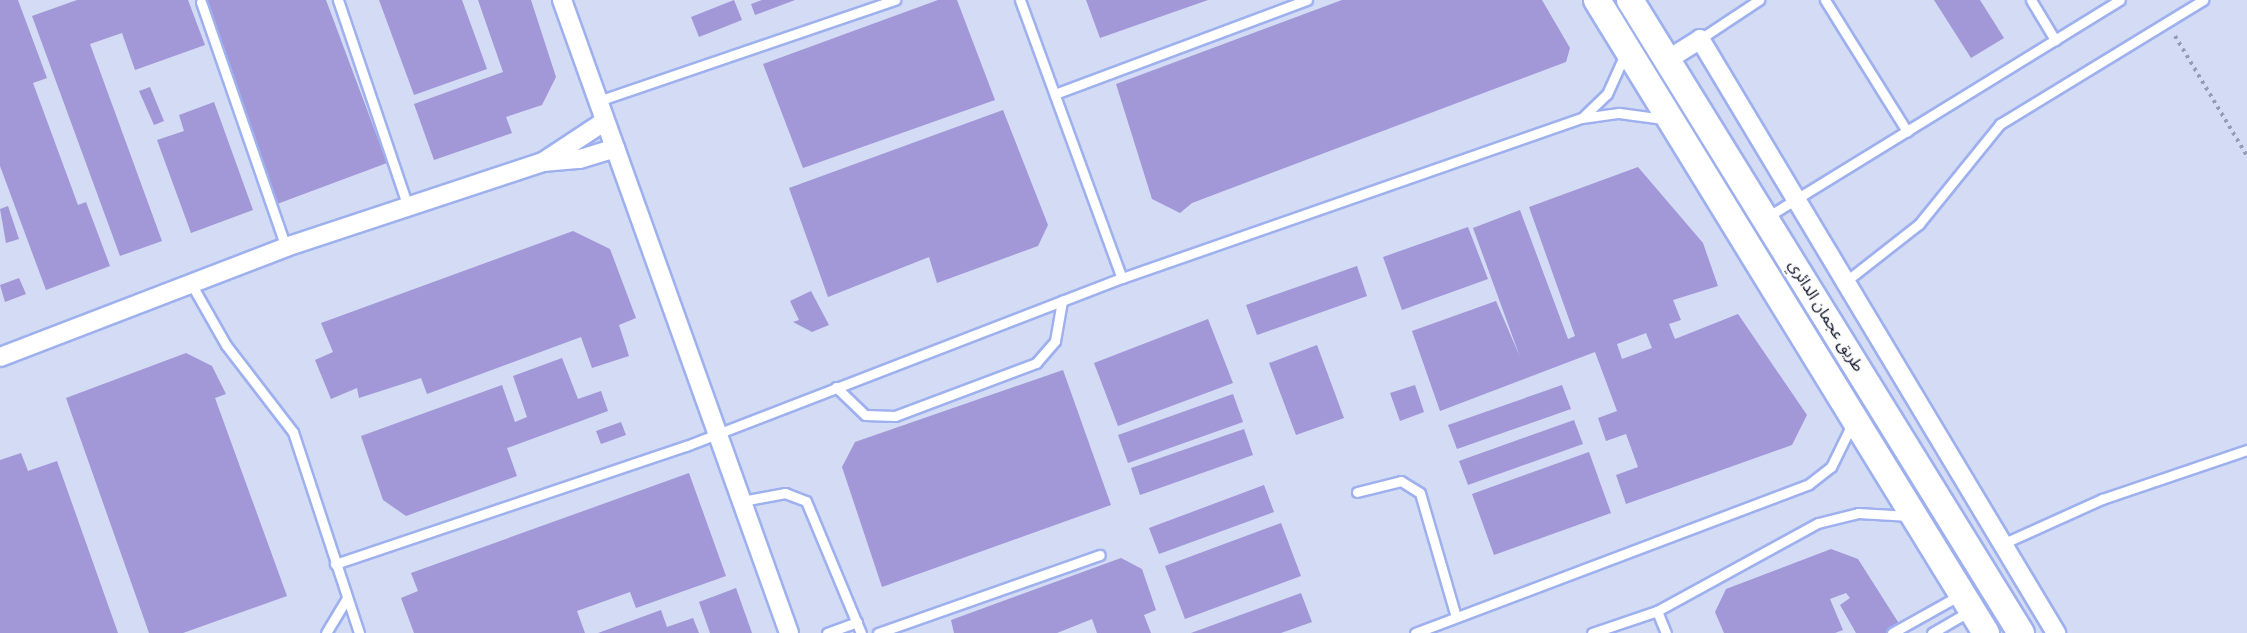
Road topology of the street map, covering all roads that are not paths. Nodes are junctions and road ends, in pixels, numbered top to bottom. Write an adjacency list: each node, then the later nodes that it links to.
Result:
1 (338, 0): 27 (lane)
2 (562, 0): 19 (street)
3 (896, 0): 19 (lane)
4 (1020, 0): 18 (lane)
5 (1307, 0): 18 (lane)
6 (1597, 0): 16 (main road, طريق عجمان الدائري)
7 (1630, 0): 17 (main road, طريق عجمان الدائري)
8 (1759, 0): 14 (lane)
9 (1825, 0): 23 (lane)
10 (2031, 0): 15 (lane)
11 (2120, 0): 15 (lane)
12 (2203, 0): 31 (lane)
13 (201, 2): 29 (lane)
14 (1700, 39): 17 (street); 26 (street)
15 (2055, 40): 23 (lane)
16 (1627, 49): 20 (lane); 22 (main road, طريق عجمان الدائري)
17 (1667, 60): 28 (main road, طريق عجمان الدائري)
18 (1054, 94): 30 (lane)
19 (598, 100): 21 (street)
20 (1582, 118): 22 (lane); 30 (lane)
21 (605, 122): 24 (street); 25 (street)
22 (1673, 122): 36 (main road, طريق عجمان الدائري)
23 (1907, 130): 26 (lane)
24 (615, 148): 25 (street); 37 (street)
25 (543, 162): 27 (street)
26 (1796, 199): 28 (lane); 31 (street)
27 (408, 207): 29 (street)
28 (1765, 218): 62 (main road, طريق عجمان الدائري)
29 (286, 248): 32 (street)
30 (1122, 278): 33 (lane)
31 (1845, 282): 42 (street)
32 (193, 287): 34 (street); 44 (lane)
33 (1062, 301): 35 (lane); 35 (lane)
34 (0, 357)
35 (836, 387): 37 (lane)
36 (1854, 419): 41 (main road, طريق عجمان الدائري); 48 (lane)
37 (717, 431): 40 (street); 44 (lane)
38 (2247, 450): 42 (lane)
39 (1357, 492): 48 (lane)
40 (742, 501): 49 (lane); 52 (street)
41 (1915, 518): 46 (main road, طريق عجمان الدائري); 47 (lane)
42 (2000, 544): 63 (street)
43 (1100, 555): 55 (lane)
44 (335, 564): 45 (lane)
45 (347, 598): 50 (lane); 51 (lane)
46 (1967, 602): 59 (lane); 60 (lane); 61 (main road, طريق عجمان الدائري)
47 (1657, 610): 57 (lane); 58 (lane)
48 (1456, 617): 56 (lane)
49 (857, 622): 53 (lane); 54 (lane)
50 (326, 633)
51 (359, 633)
52 (789, 633)
53 (827, 633)
54 (861, 633)
55 (878, 633)
56 (1415, 633)
57 (1592, 633)
58 (1666, 633)
59 (1892, 633)
60 (1932, 633)
61 (1986, 633)
62 (2021, 633)
63 (2056, 633)

